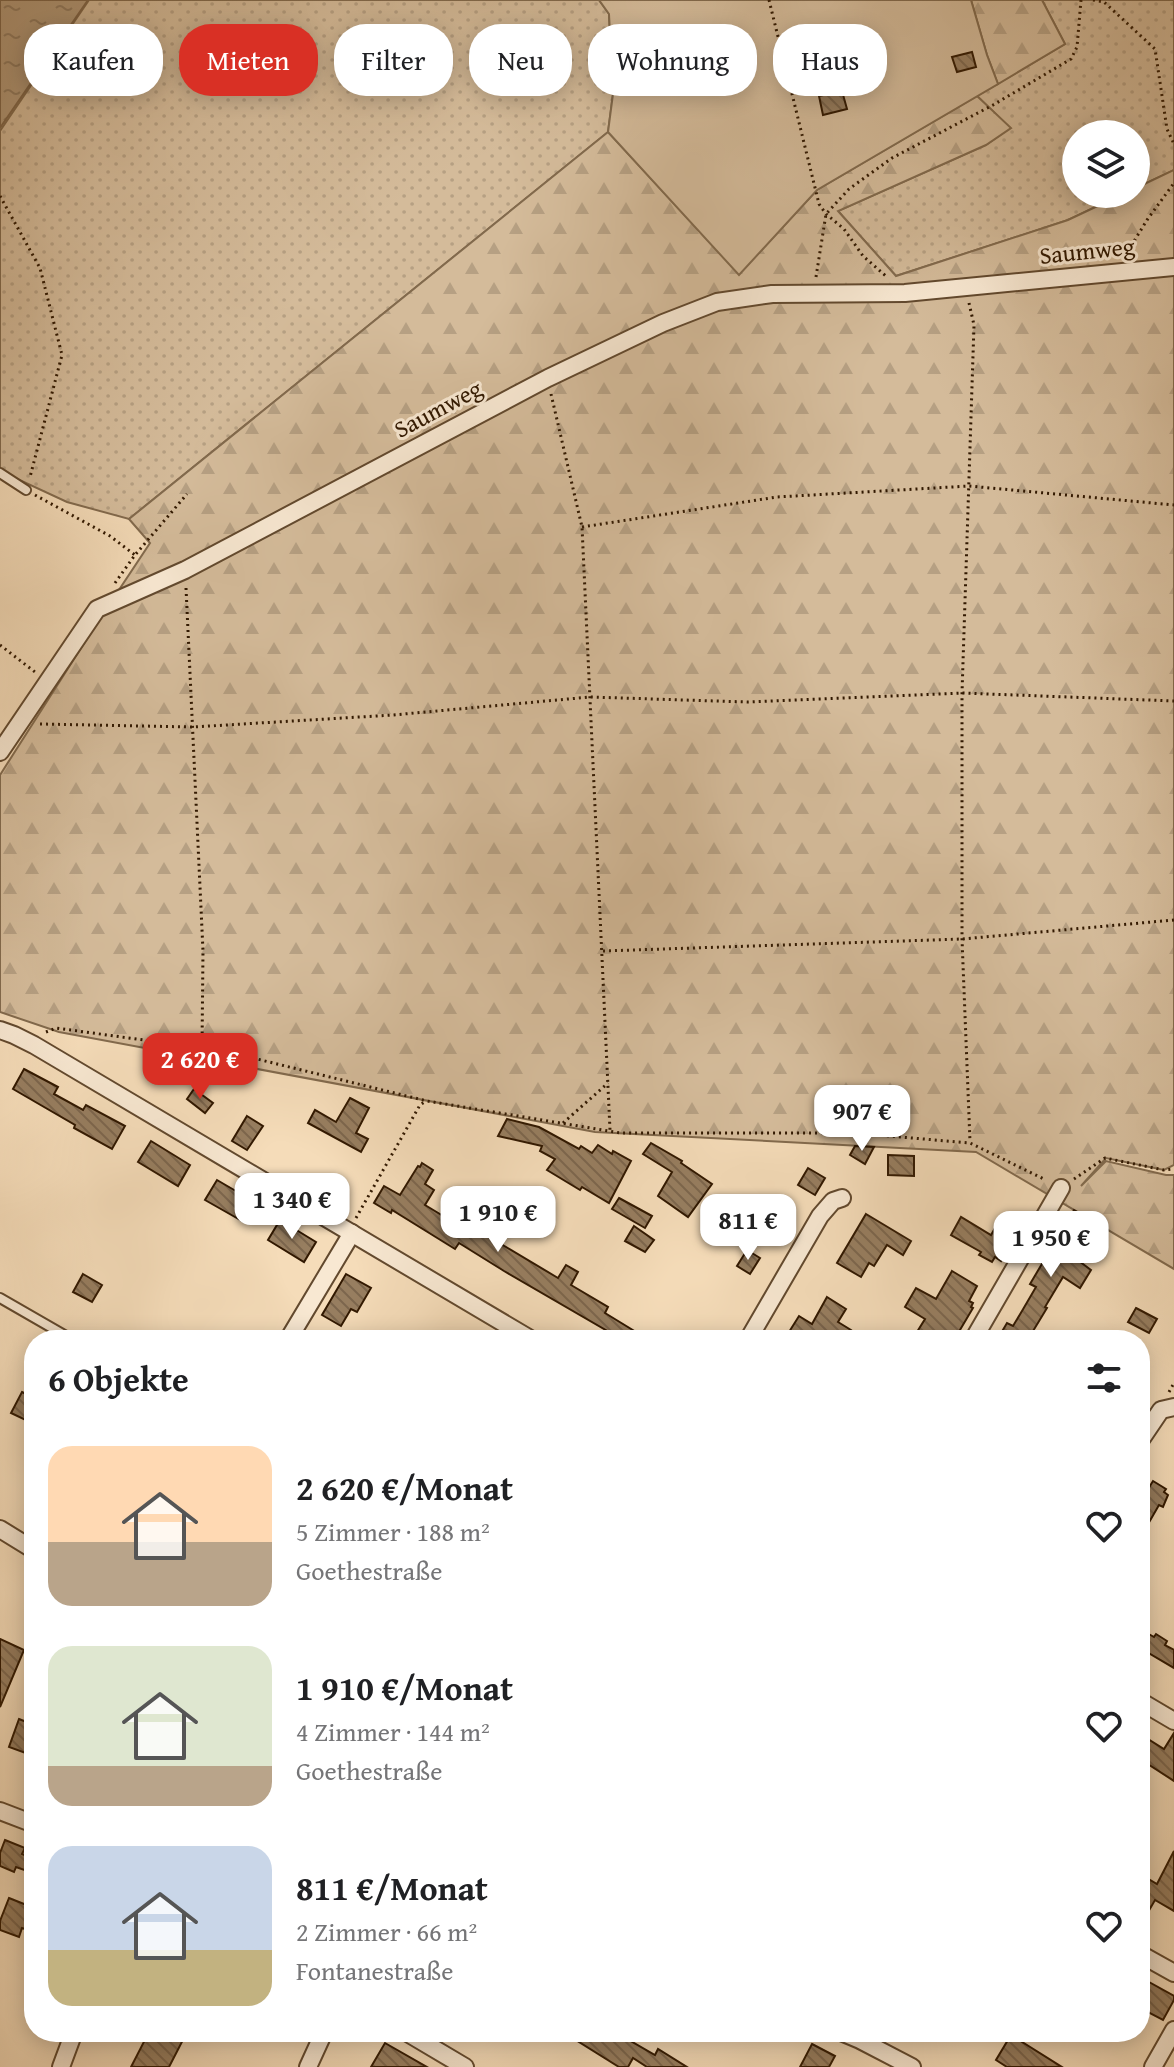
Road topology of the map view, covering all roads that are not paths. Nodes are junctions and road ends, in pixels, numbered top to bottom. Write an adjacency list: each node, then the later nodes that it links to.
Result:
1 (1174, 267): 4 (street, Saumweg)
2 (0, 473): 3 (lane)
3 (26, 490)
4 (0, 752)
5 (0, 1030): 8 (street)
6 (1061, 1188): 14 (street)
7 (842, 1198): 13 (street)
8 (352, 1233): 11 (street); 12 (street)
9 (0, 1298): 10 (lane)
10 (56, 1330)
11 (294, 1330)
12 (510, 1330)
13 (754, 1330)
14 (979, 1330)
15 (1172, 1407): 16 (street)
16 (1150, 1426)
17 (0, 1529): 18 (street)
18 (24, 1544)
19 (1150, 1707): 20 (street)
20 (1174, 1721)
21 (0, 1811): 22 (street)
22 (24, 1820)
23 (1150, 1960): 24 (street)
24 (1174, 1973)
25 (1174, 2030): 34 (street)
26 (70, 2042): 30 (street)
27 (319, 2042): 31 (street)
28 (423, 2042): 32 (street)
29 (864, 2042): 33 (street)
30 (61, 2067)
31 (308, 2067)
32 (465, 2067)
33 (912, 2067)
34 (1153, 2067)

